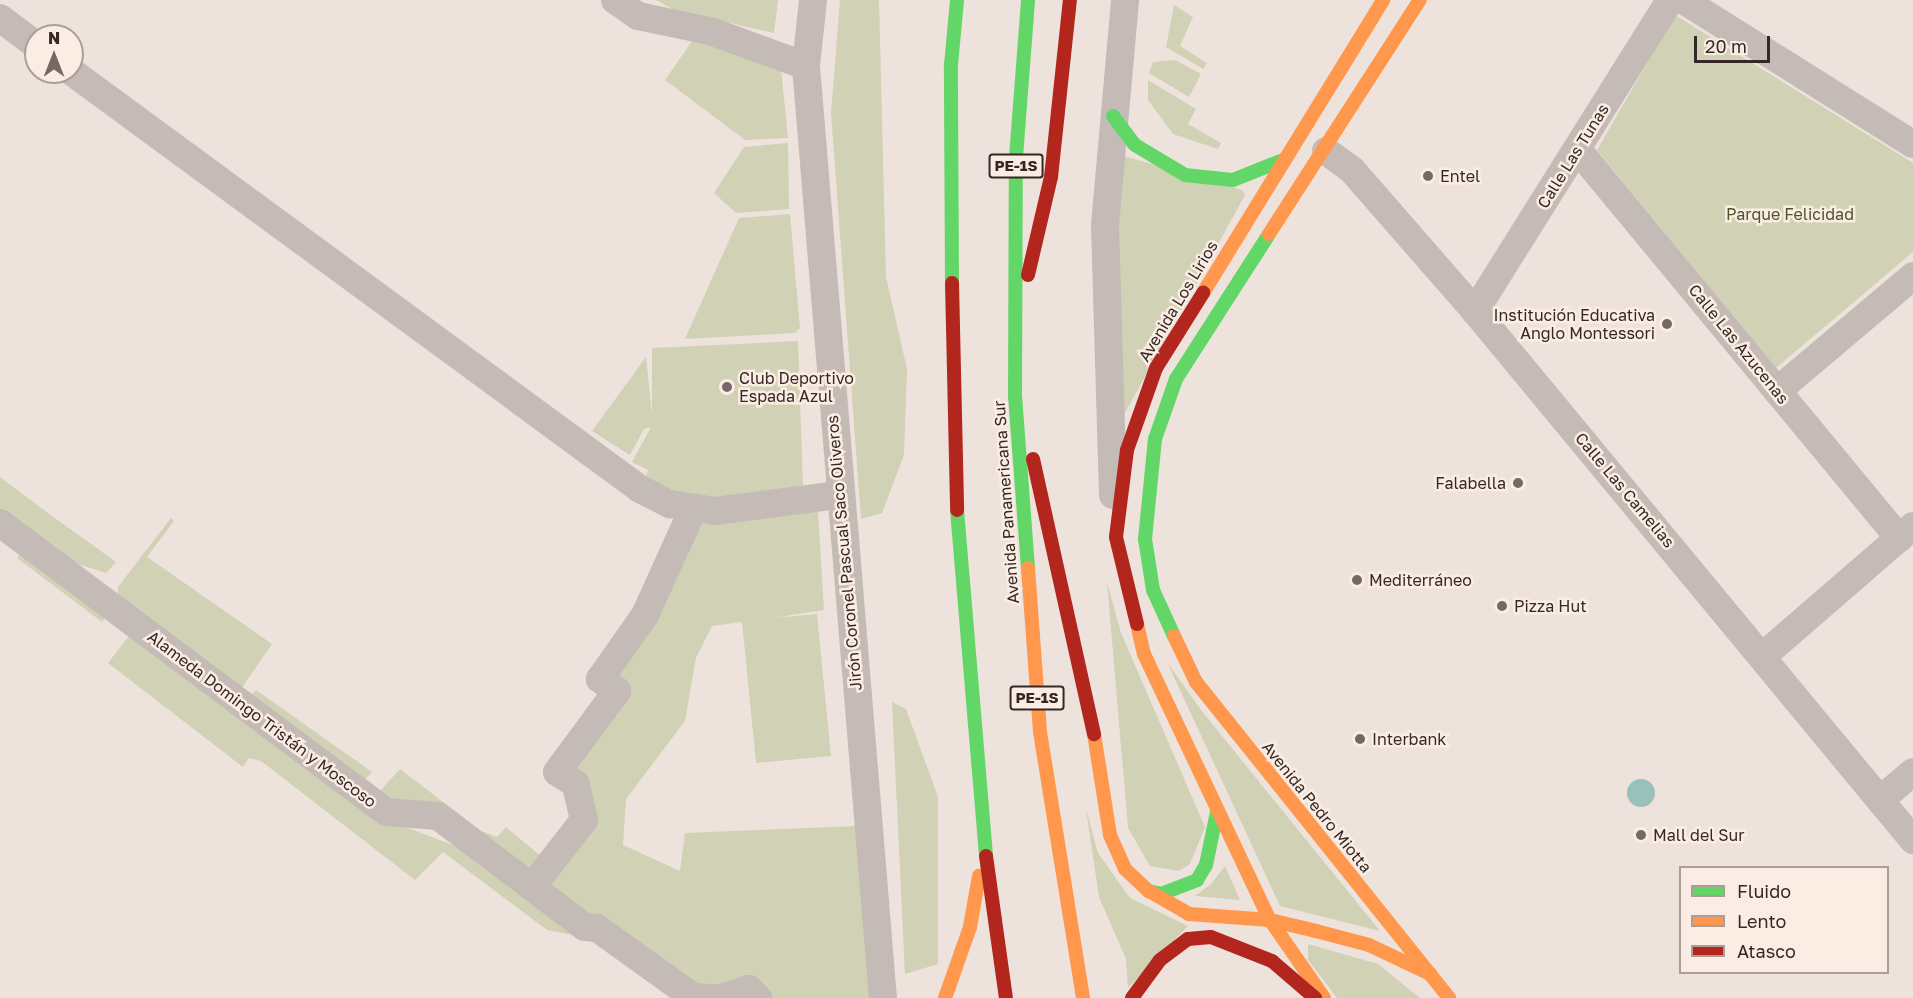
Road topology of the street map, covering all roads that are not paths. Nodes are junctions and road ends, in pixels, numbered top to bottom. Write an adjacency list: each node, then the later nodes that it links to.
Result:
1 (615, 0): 13 (street)
2 (813, 0): 13 (street, Jirón Coronel Pascual Saco Oliveros)
3 (957, 0): 35 (main road)
4 (1028, 0): 22 (main road, Avenida Panamericana Sur / PE-1S)
5 (1070, 0): 22 (main road)
6 (1125, 0): 15 (street)
7 (1383, 0): 19 (main road, Avenida Los Lirios)
8 (1420, 0): 18 (main road)
9 (1670, 0): 17 (street, Calle Las Tunas)
10 (1683, 0): 16 (street)
11 (0, 18): 12 (street)
12 (24, 36)
13 (806, 66): 25 (street, Jirón Coronel Pascual Saco Oliveros)
14 (84, 81): 26 (street)
15 (1113, 116): 19 (main road); 29 (street)
16 (1913, 144)
17 (1578, 150): 21 (street, Calle Las Tunas); 23 (street, Calle Las Azucenas)
18 (1326, 152): 21 (street, Calle Las Camelias); 39 (main road, Avenida Pedro Miotta)
19 (1283, 160): 29 (main road, Avenida Los Lirios)
20 (1913, 276): 23 (street)
21 (1475, 311): 30 (street, Calle Las Camelias)
22 (1015, 332): 24 (main road, Avenida Panamericana Sur / PE-1S)
23 (1777, 391): 28 (street, Calle Las Azucenas)
24 (1015, 396): 37 (main road); 46 (main road, Avenida Panamericana Sur / PE-1S)
25 (839, 495): 26 (street); 43 (street, Jirón Coronel Pascual Saco Oliveros)
26 (693, 509): 36 (street)
27 (0, 523): 36 (street, Alameda Domingo Tristán y Moscoso)
28 (1906, 532): 30 (street)
29 (1116, 537): 33 (main road, Avenida Los Lirios)
30 (1764, 655): 32 (street, Calle Las Camelias)
31 (1913, 772): 32 (street)
32 (1880, 800): 34 (street, Calle Las Camelias)
33 (1217, 812): 37 (main road); 38 (main road)
34 (1913, 840)
35 (984, 845): 44 (main road); 45 (main road)
36 (532, 887): 40 (street, Alameda Domingo Tristán y Moscoso)
37 (1149, 891): 38 (main road)
38 (1270, 920): 39 (main road); 49 (main road)
39 (1430, 974): 50 (main road, Avenida Pedro Miotta)
40 (715, 998)
41 (721, 998): 42 (street)
42 (758, 998)
43 (883, 998)
44 (945, 998)
45 (1006, 998)
46 (1083, 998)
47 (1132, 998): 48 (main road)
48 (1315, 998)
49 (1324, 998)
50 (1449, 998)

